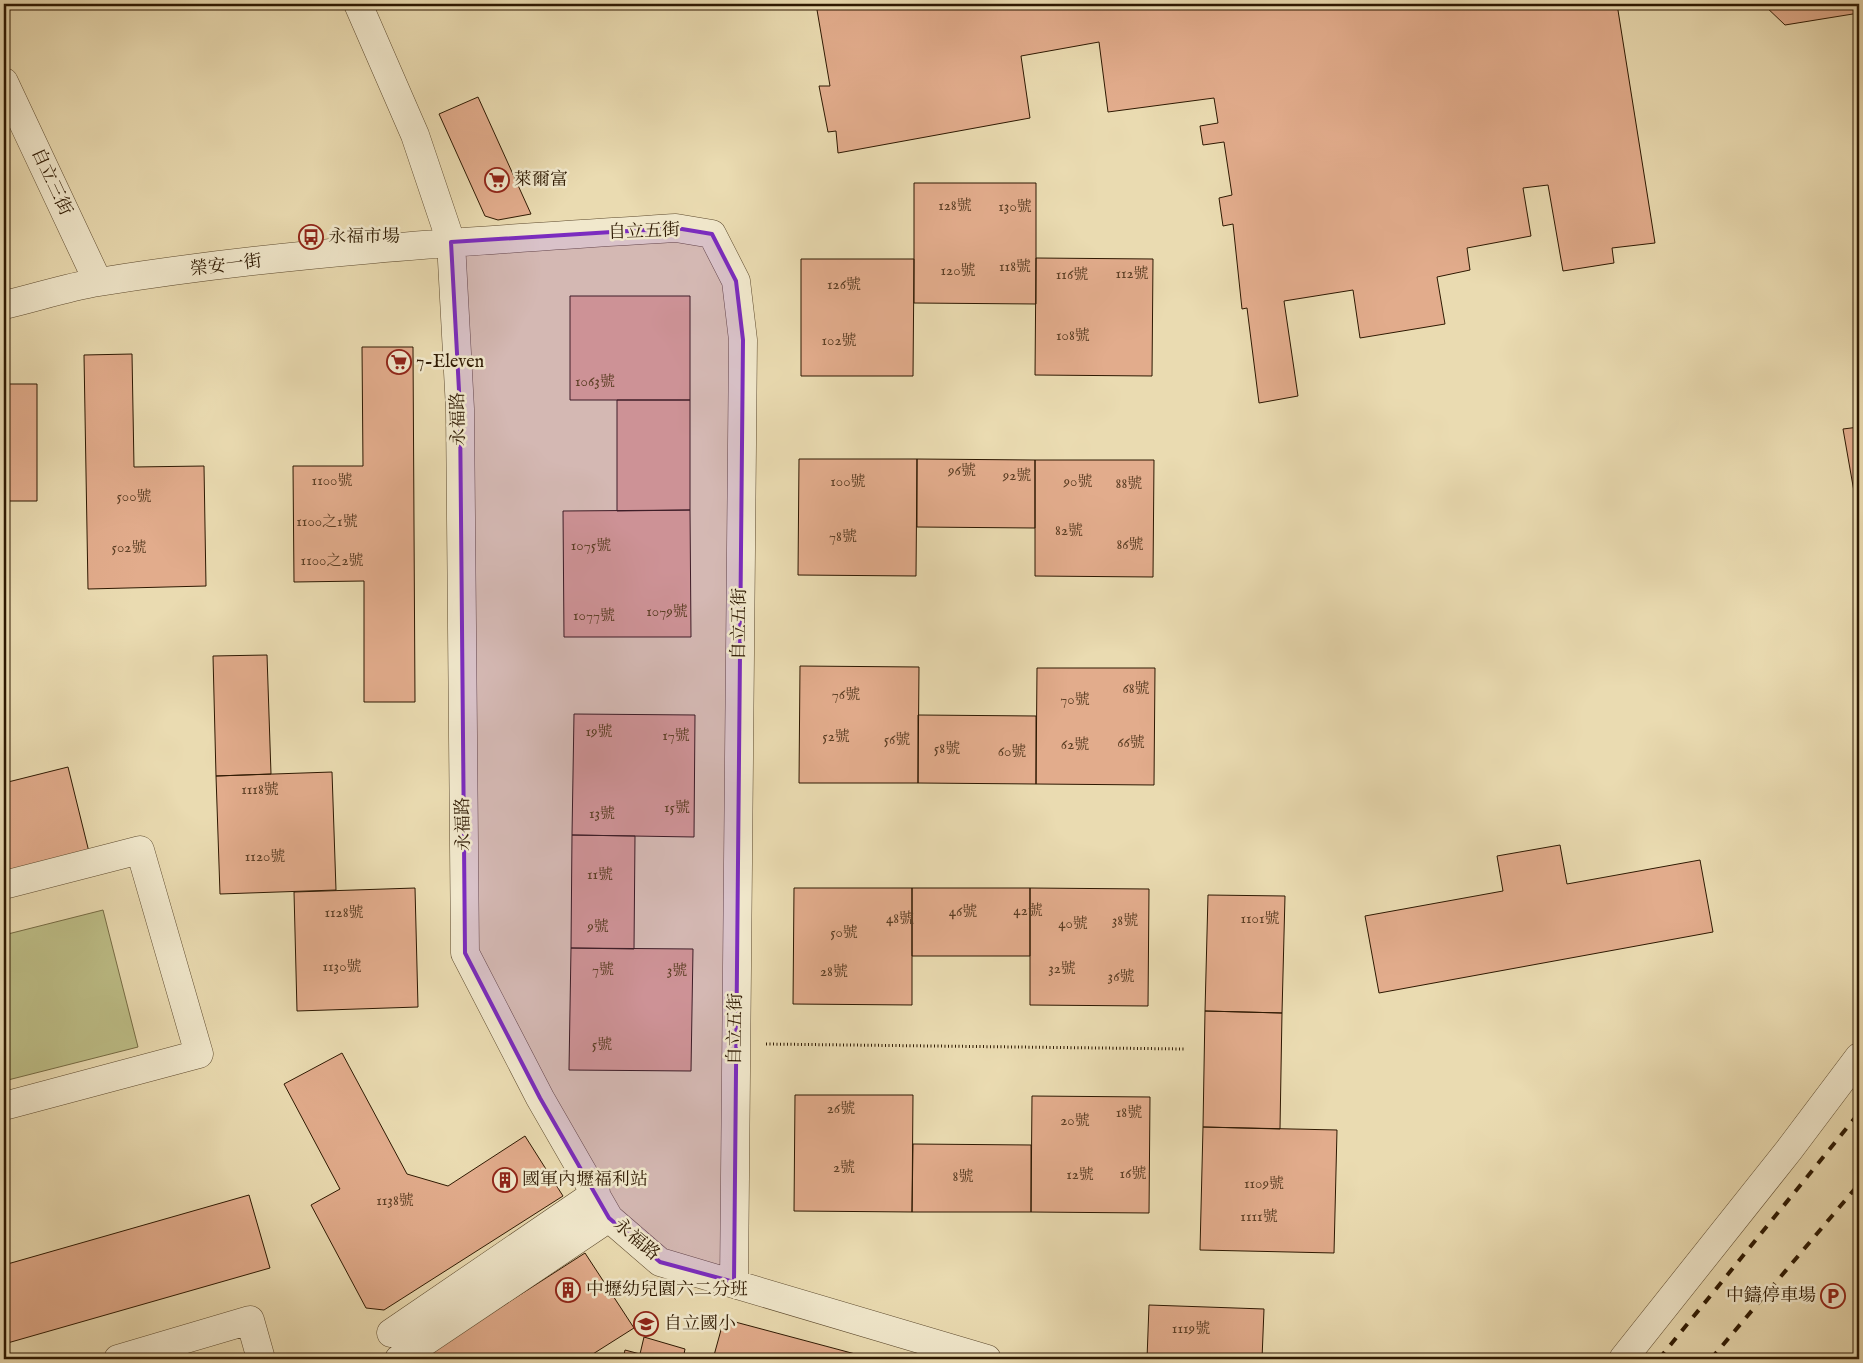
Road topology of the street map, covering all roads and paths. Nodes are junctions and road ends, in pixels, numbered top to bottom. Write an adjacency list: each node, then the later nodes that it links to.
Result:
1 (360, 4): 3 (street, 永福路)
2 (4, 82): 4 (street, 自立三街)
3 (451, 242): 4 (street, 榮安一街); 7 (street, 自立五街); 11 (street, 永福路)
4 (98, 282): 5 (street, 榮安一街)
5 (4, 305)
6 (4, 885): 10 (street)
7 (736, 1044): 8 (path); 13 (street, 自立五街)
8 (1184, 1049)
9 (1859, 1057): 19 (street)
10 (4, 1106)
11 (596, 1193): 12 (street, 永福路); 14 (street)
12 (609, 1218): 13 (street, 永福路); 17 (street)
13 (734, 1282): 18 (street, 永福路)
14 (391, 1333)
15 (118, 1359): 16 (street)
16 (261, 1359)
17 (399, 1359)
18 (987, 1359)
19 (1623, 1359)

